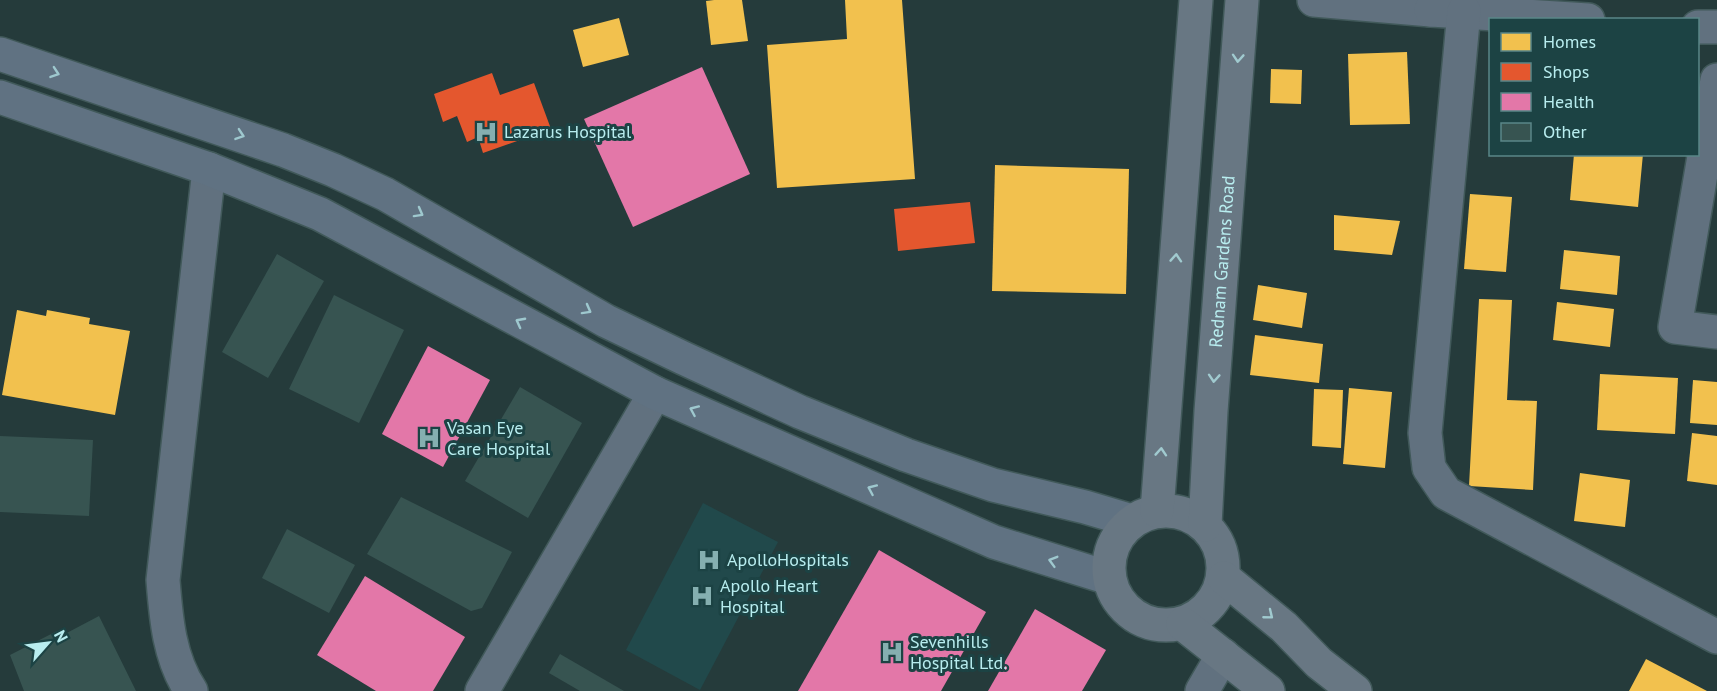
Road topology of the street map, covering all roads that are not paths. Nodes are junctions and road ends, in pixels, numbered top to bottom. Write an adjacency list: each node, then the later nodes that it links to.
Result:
1 (1196, 0): 15 (main road, one-way to 1)
2 (1242, 0): 16 (main road, Rednam Gardens Road, one-way to 16)
3 (1314, 0): 4 (street)
4 (1432, 5): 5 (street)
5 (1464, 11): 6 (street); 20 (street)
6 (1560, 18)
7 (1699, 27): 8 (street)
8 (1717, 27)
9 (0, 54): 15 (main road, one-way to 15)
10 (1717, 80): 13 (street)
11 (0, 98): 12 (main road)
12 (208, 169): 14 (main road, one-way to 12); 22 (street)
13 (1717, 333)
14 (656, 393): 17 (main road, one-way to 14); 23 (street)
15 (1144, 516): 16 (main road); 17 (main road)
16 (1205, 525): 18 (main road)
17 (1109, 578): 19 (main road)
18 (1224, 578): 19 (main road); 26 (main road, one-way to 26)
19 (1183, 624): 21 (main road)
20 (1717, 637)
21 (1223, 655): 24 (street); 25 (main road)
22 (191, 691)
23 (482, 691)
24 (1202, 691)
25 (1268, 691)
26 (1355, 691)

